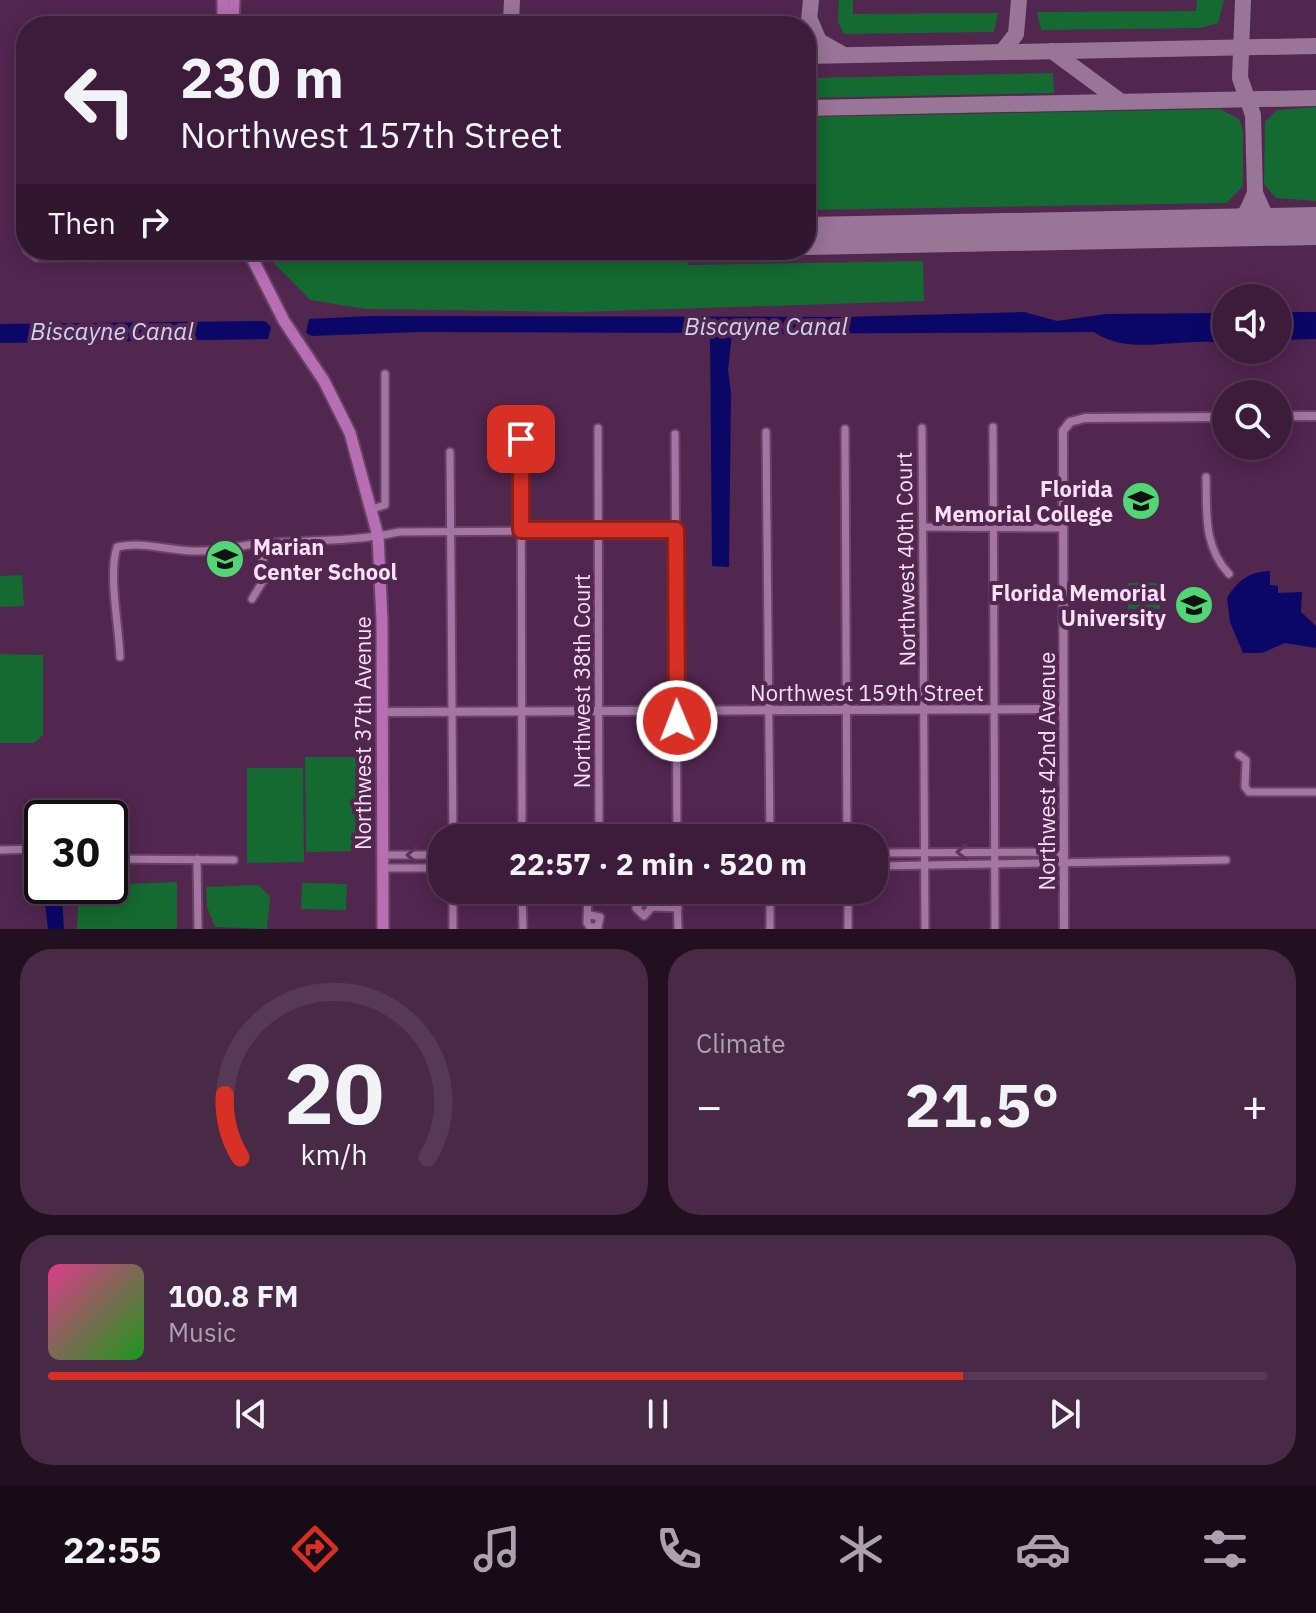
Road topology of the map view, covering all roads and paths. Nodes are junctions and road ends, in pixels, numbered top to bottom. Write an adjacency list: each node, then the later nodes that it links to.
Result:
1 (253, 260): 15 (main road, Northwest 37th Avenue)
2 (385, 374): 15 (street)
3 (1292, 416): 4 (street)
4 (1316, 416)
5 (1212, 417): 18 (street, Northwest 42nd Avenue)
6 (993, 427): 17 (street)
7 (598, 428): 20 (street, Northwest 38th Court)
8 (922, 428): 16 (street, Northwest 40th Court)
9 (845, 429): 33 (street)
10 (766, 432): 32 (street)
11 (675, 434): 21 (street)
12 (521, 439): 19 (street)
13 (450, 452): 22 (street)
14 (1206, 477): 25 (street)
15 (372, 509): 23 (main road, Northwest 37th Avenue)
16 (923, 527): 17 (street); 28 (street, Northwest 40th Court)
17 (992, 528): 18 (street); 29 (street)
18 (1063, 528): 30 (street, Northwest 42nd Avenue)
19 (521, 530): 20 (street); 22 (street); 34 (street)
20 (597, 530): 21 (street); 35 (street, Northwest 38th Court)
21 (676, 530): 31 (street)
22 (451, 531): 23 (street); 37 (street)
23 (378, 536): 24 (street); 36 (main road, Northwest 37th Avenue)
24 (263, 543): 26 (street); 27 (street)
25 (1229, 574)
26 (252, 599)
27 (120, 657)
28 (925, 709): 29 (street, Northwest 159th Street); 33 (street, Northwest 159th Street); 50 (street, Northwest 40th Court)
29 (994, 709): 30 (street, Northwest 159th Street); 48 (street)
30 (1063, 709): 57 (street, Northwest 42nd Avenue)
31 (677, 710): 32 (street, Northwest 159th Street); 35 (street, Northwest 159th Street); 43 (street)
32 (769, 710): 33 (street, Northwest 159th Street); 44 (street)
33 (847, 710): 45 (street)
34 (522, 711): 35 (street, Northwest 159th Street); 37 (street, Northwest 159th Street); 41 (street)
35 (599, 711): 42 (street, Northwest 38th Court)
36 (382, 712): 37 (street, Northwest 159th Street); 51 (main road, Northwest 37th Avenue)
37 (452, 712): 40 (street)
38 (1239, 755): 39 (street)
39 (1316, 792)
40 (453, 824)
41 (522, 824)
42 (599, 824)
43 (677, 824)
44 (770, 824)
45 (847, 824)
46 (24, 849): 47 (street)
47 (0, 850)
48 (995, 852): 50 (street, one-way to 50); 57 (street); 58 (street)
49 (888, 853): 50 (street)
50 (925, 853): 60 (street, Northwest 40th Court)
51 (383, 855): 52 (street, one-way to 51); 61 (main road, Northwest 37th Avenue)
52 (428, 855)
53 (128, 859): 54 (street)
54 (197, 859): 55 (street); 72 (street)
55 (234, 860)
56 (1226, 860): 57 (street)
57 (1064, 861): 58 (street); 81 (street, Northwest 42nd Avenue)
58 (995, 865): 60 (street); 80 (street)
59 (888, 866): 60 (street)
60 (925, 866): 79 (street, Northwest 40th Court)
61 (383, 868): 62 (street); 73 (main road, Northwest 37th Avenue)
62 (428, 868)
63 (453, 904): 74 (street)
64 (522, 904): 75 (street)
65 (586, 904): 71 (street)
66 (678, 904): 70 (street)
67 (770, 904): 77 (street)
68 (848, 904): 78 (street)
69 (652, 907): 70 (street)
70 (678, 908): 76 (street)
71 (590, 915)
72 (198, 929)
73 (383, 929)
74 (453, 929)
75 (523, 929)
76 (678, 929)
77 (770, 929)
78 (848, 929)
79 (925, 929)
80 (995, 929)
81 (1064, 929)

